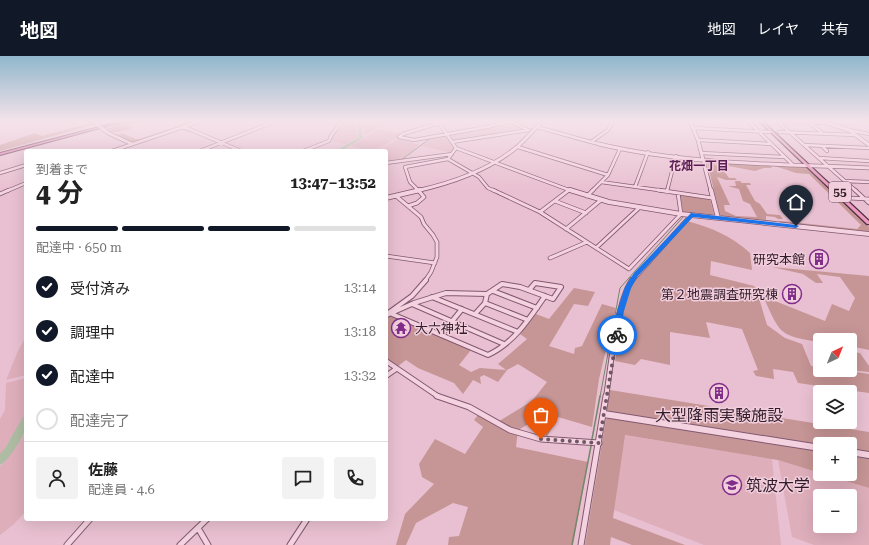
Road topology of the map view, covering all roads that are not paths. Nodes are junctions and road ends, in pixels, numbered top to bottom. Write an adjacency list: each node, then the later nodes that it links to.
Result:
1 (34, 144): 27 (highway)
2 (132, 144): 19 (street)
3 (219, 144): 20 (street)
4 (223, 144): 21 (street)
5 (323, 144): 22 (street)
6 (453, 144): 17 (street)
7 (521, 144): 16 (street)
8 (600, 144): 23 (street)
9 (699, 144): 26 (street)
10 (768, 144): 11 (street)
11 (771, 144): 30 (street)
12 (787, 144): 38 (main road, 55)
13 (788, 144): 38 (main road, 55)
14 (804, 145): 15 (street); 31 (street)
15 (822, 146): 18 (street); 24 (street)
16 (518, 147): 36 (street); 44 (street)
17 (456, 148): 28 (street); 36 (street)
18 (869, 148)
19 (118, 149)
20 (205, 149)
21 (236, 149)
22 (311, 149)
23 (620, 149): 25 (street); 44 (street)
24 (827, 150)
25 (648, 152): 29 (street); 49 (street)
26 (701, 153): 30 (street); 33 (street)
27 (0, 154)
28 (452, 154): 32 (street); 35 (street)
29 (676, 156): 33 (street); 52 (street)
30 (785, 157): 37 (street)
31 (819, 158): 34 (street); 40 (street)
32 (448, 159): 43 (street); 51 (street)
33 (703, 160): 37 (street); 58 (street)
34 (869, 161)
35 (388, 163)
36 (494, 163): 43 (street); 50 (street)
37 (792, 164): 38 (street)
38 (810, 165): 40 (street); 72 (main road, 55); 73 (main road, 55)
39 (24, 166): 42 (street)
40 (827, 166): 41 (street); 45 (street)
41 (869, 168)
42 (0, 174)
43 (472, 174): 51 (street); 67 (street)
44 (608, 175): 46 (street)
45 (844, 181): 47 (street); 60 (street)
46 (601, 182): 49 (street); 56 (street)
47 (869, 182)
48 (24, 184): 54 (street)
49 (635, 187): 52 (street)
50 (569, 190): 56 (street); 63 (street)
51 (419, 191): 55 (street); 65 (street)
52 (668, 192): 53 (street)
53 (678, 193): 58 (street); 69 (street)
54 (0, 194)
55 (396, 196): 57 (street); 65 (street)
56 (587, 196): 62 (street)
57 (388, 198)
58 (712, 198): 71 (street)
59 (849, 198): 60 (street)
60 (864, 198): 61 (street); 64 (street)
61 (869, 199)
62 (601, 200): 66 (street); 68 (street)
63 (555, 201): 67 (street); 68 (street)
64 (869, 203)
65 (408, 206): 80 (street)
66 (640, 207): 69 (street); 77 (street)
67 (540, 212): 74 (street)
68 (586, 213): 74 (street)
69 (681, 214): 70 (street); 77 (street)
70 (691, 215): 71 (street); 102 (street)
71 (718, 218): 75 (street)
72 (869, 219)
73 (869, 224)
74 (566, 229): 76 (street)
75 (869, 234)
76 (587, 242): 77 (street); 79 (street)
77 (596, 248)
78 (388, 256): 80 (street)
79 (550, 258)
80 (435, 263): 90 (street)
81 (529, 290): 82 (street); 84 (street); 84 (street)
82 (493, 291): 83 (street); 88 (street)
83 (487, 294): 85 (street); 86 (street)
84 (545, 296): 88 (street)
85 (432, 297): 87 (street); 89 (street)
86 (485, 303): 92 (street); 94 (street)
87 (412, 304): 91 (street); 95 (street)
88 (537, 308): 94 (street)
89 (462, 309): 92 (street); 95 (street)
90 (388, 313)
91 (388, 314)
92 (475, 314): 96 (street)
93 (388, 315): 97 (street)
94 (528, 320): 96 (street)
95 (452, 322): 97 (street); 98 (street)
96 (518, 332): 98 (street)
97 (441, 335): 98 (street)
98 (504, 344)
99 (388, 362): 100 (street)
100 (396, 368): 101 (street); 103 (street)
101 (388, 374)
102 (604, 414): 103 (street); 104 (street)
103 (599, 443): 115 (street)
104 (813, 447)
105 (857, 453): 106 (street)
106 (869, 455)
107 (88, 521): 111 (street)
108 (205, 521): 110 (street)
109 (306, 521): 114 (street)
110 (198, 528): 112 (street); 113 (street)
111 (67, 545)
112 (180, 545)
113 (208, 545)
114 (290, 545)
115 (581, 545)

